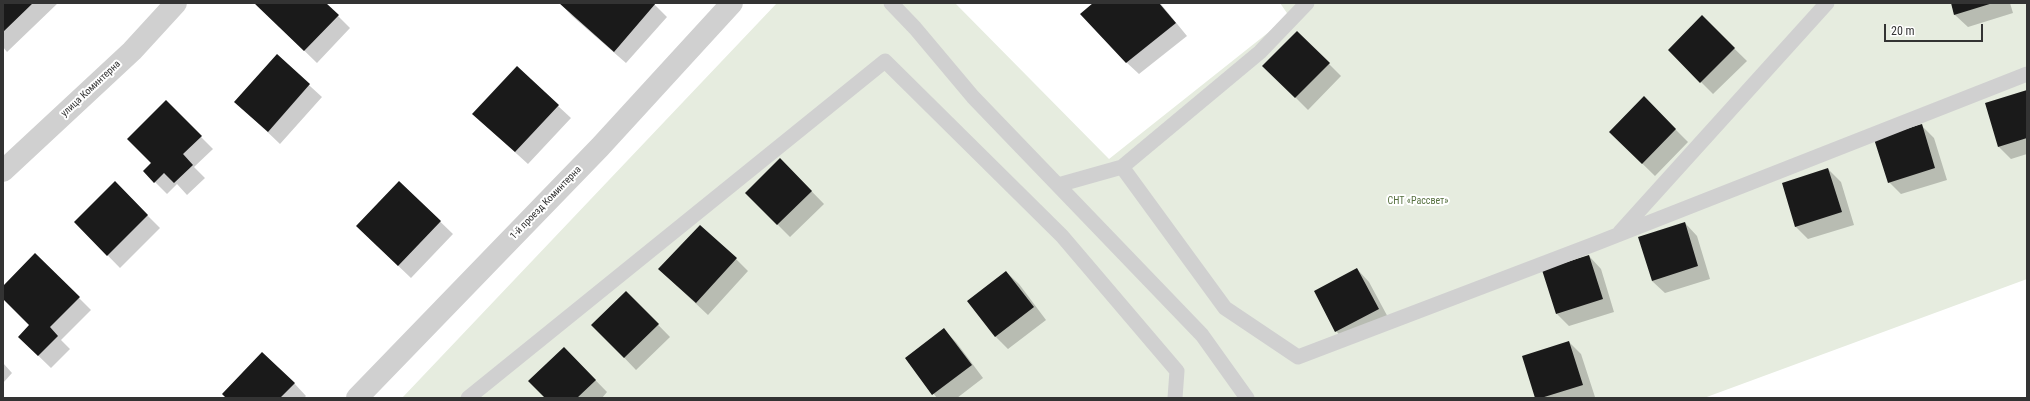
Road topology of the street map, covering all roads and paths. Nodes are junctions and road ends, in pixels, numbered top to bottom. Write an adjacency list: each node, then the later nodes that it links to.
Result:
1 (176, 3): 8 (street, улица Коминтерна)
2 (732, 3): 11 (street, 1-й проезд Коминтерна)
3 (891, 3): 9 (lane)
4 (1307, 3): 7 (lane)
5 (1828, 3): 10 (lane)
6 (2027, 74): 10 (lane)
7 (1122, 167): 9 (lane); 10 (lane)
8 (3, 171)
9 (1058, 185): 14 (lane)
10 (1617, 235)
11 (357, 398)
12 (468, 398): 13 (lane)
13 (1175, 398)
14 (1246, 398)

